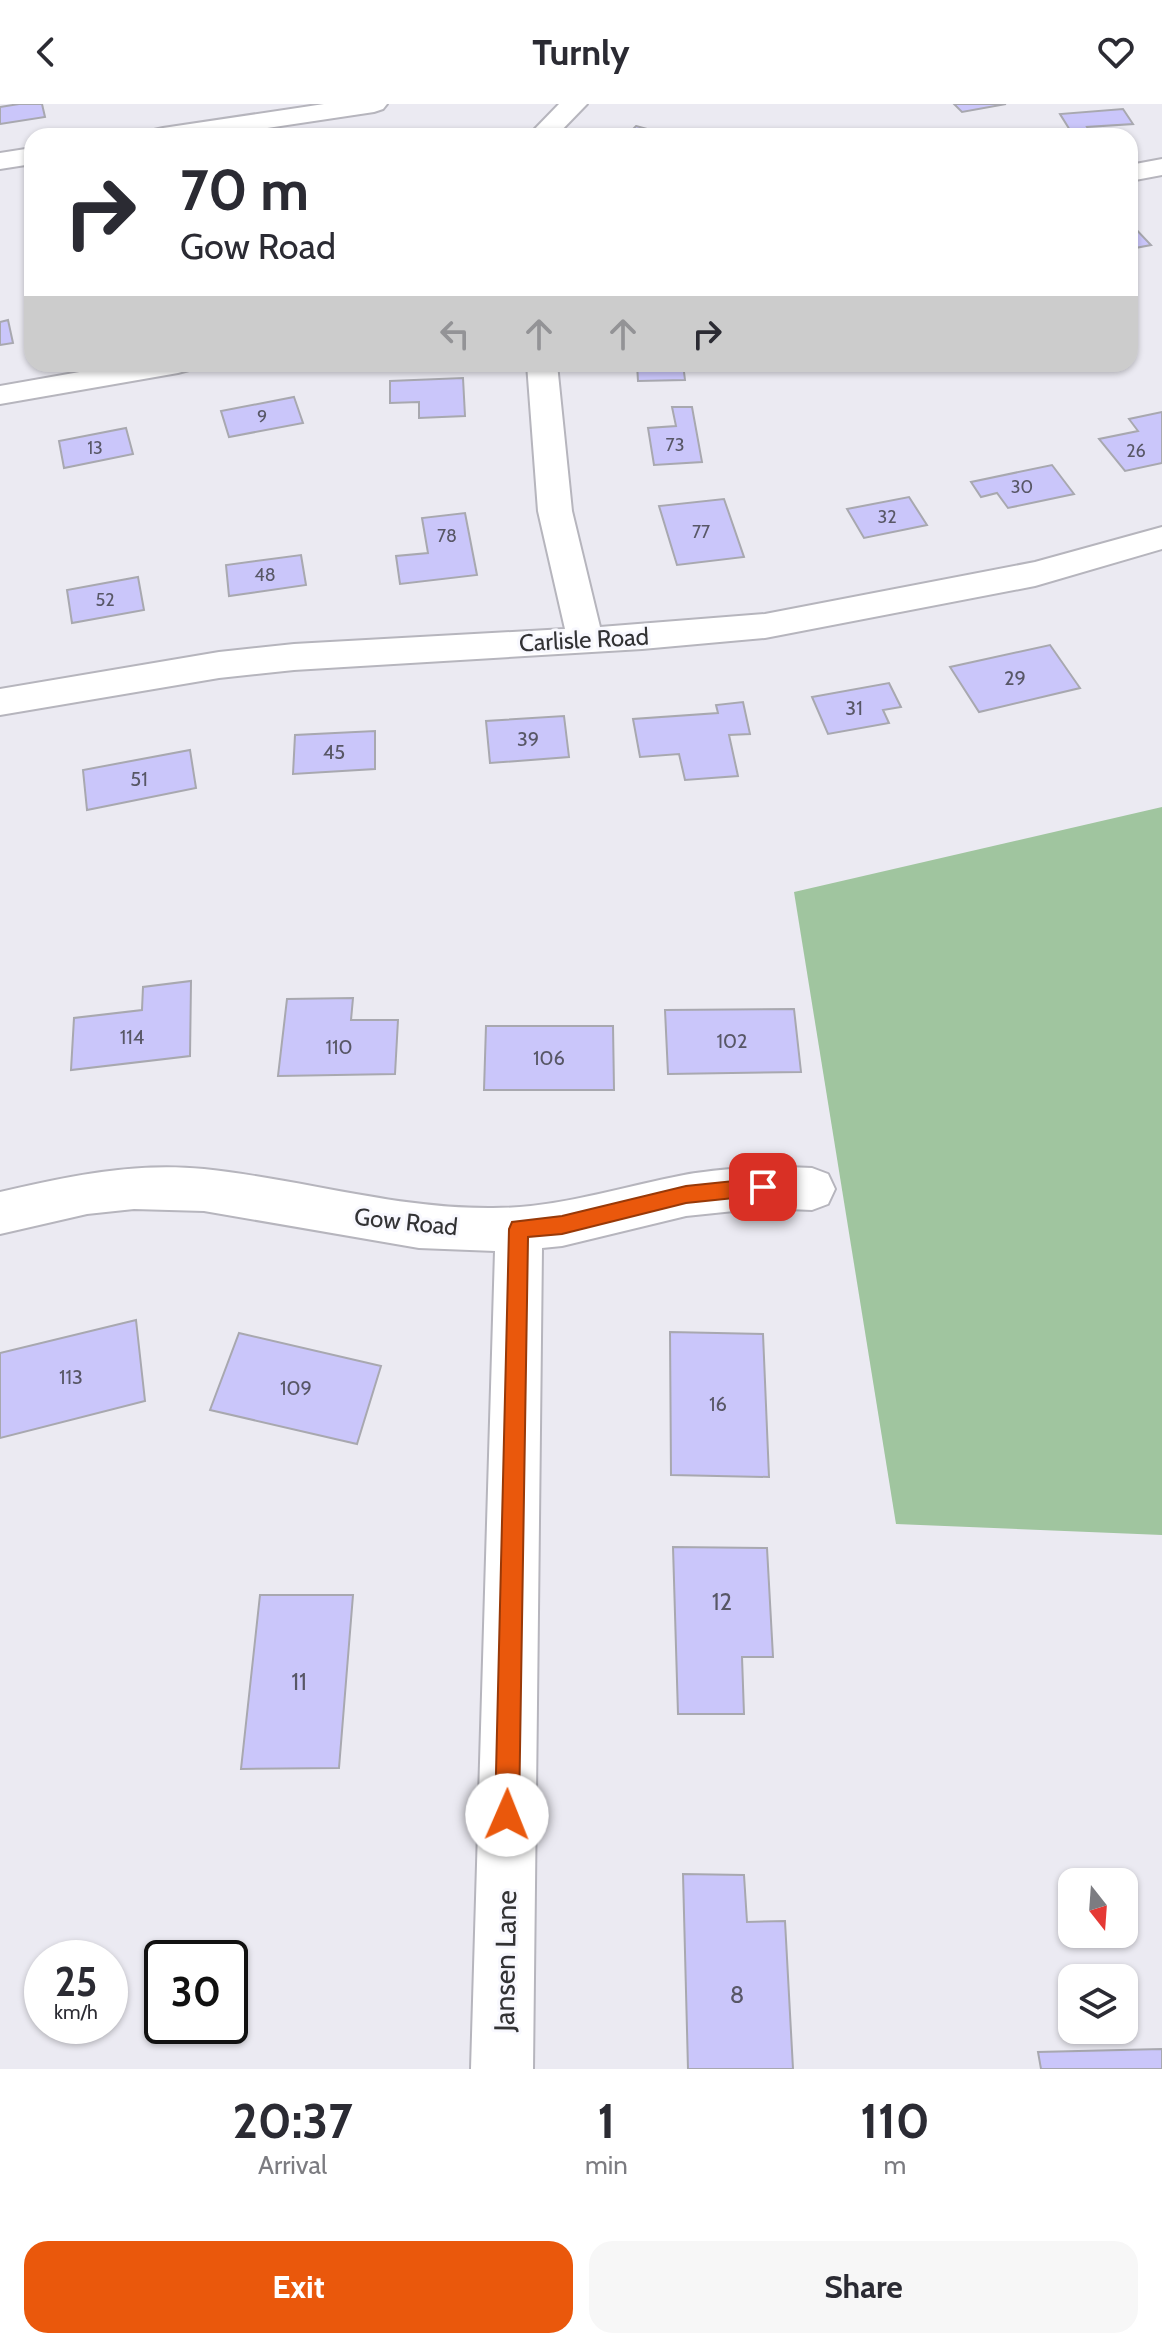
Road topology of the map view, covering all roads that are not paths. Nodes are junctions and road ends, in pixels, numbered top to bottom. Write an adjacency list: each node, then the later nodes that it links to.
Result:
1 (374, 104): 3 (street)
2 (560, 108): 4 (street)
3 (216, 128)
4 (546, 128)
5 (24, 157): 6 (street)
6 (0, 161)
7 (1162, 167): 8 (street)
8 (1138, 172)
9 (132, 372): 11 (street)
10 (543, 372): 13 (street)
11 (0, 395)
12 (1162, 538): 13 (street, Carlisle Road)
13 (585, 640): 14 (street, Carlisle Road)
14 (0, 702)
15 (812, 1189): 17 (street, Gow Road)
16 (0, 1213): 17 (street, Gow Road)
17 (519, 1229): 18 (street, Jansen Lane)
18 (502, 2069)

